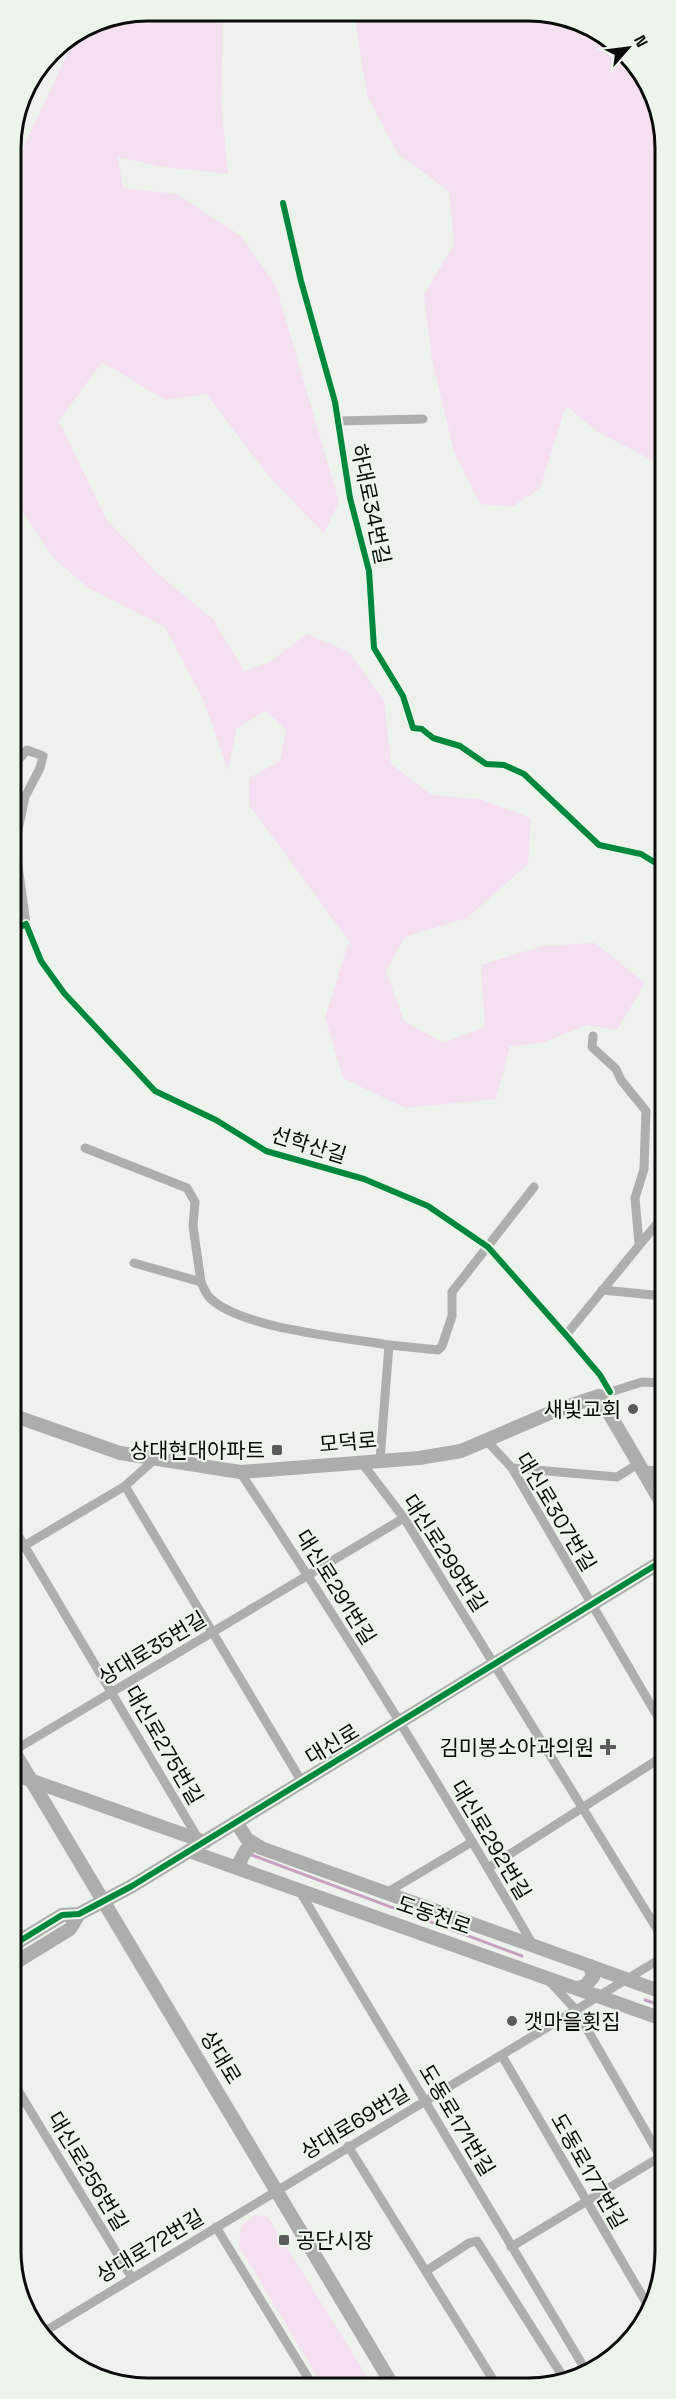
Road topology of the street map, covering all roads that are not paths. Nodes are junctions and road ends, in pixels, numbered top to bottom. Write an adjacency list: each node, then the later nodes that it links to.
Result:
1 (284, 203): 3 (street, 하대로34번길)
2 (423, 419): 3 (street)
3 (338, 421): 6 (street, 하대로34번길)
4 (21, 757): 5 (street, 선학산길)
5 (21, 815)
6 (655, 863)
7 (21, 887): 8 (street, 선학산길)
8 (26, 924): 9 (street); 15 (street, 선학산길)
9 (21, 926)
10 (593, 1035): 14 (street)
11 (86, 1148): 17 (street)
12 (534, 1187): 15 (street)
13 (655, 1225): 14 (street)
14 (639, 1244): 18 (street)
15 (488, 1247): 20 (street, 선학산길); 21 (street)
16 (134, 1263): 17 (street)
17 (201, 1282): 21 (street)
18 (602, 1290): 19 (street); 20 (street)
19 (655, 1295)
20 (566, 1335): 23 (street, 선학산길)
21 (389, 1345): 27 (street)
22 (655, 1383): 23 (street)
23 (604, 1394): 25 (street, 모덕로); 29 (street)
24 (21, 1418): 26 (street, 모덕로)
25 (486, 1440): 27 (street, 모덕로); 30 (street, 대신로307번길)
26 (155, 1459): 32 (street, 모덕로); 33 (street)
27 (380, 1460): 28 (street, 모덕로)
28 (362, 1463): 32 (street, 모덕로); 35 (street, 대신로299번길)
29 (640, 1467): 30 (street); 31 (street); 34 (street)
30 (512, 1468): 41 (street, 대신로307번길)
31 (655, 1470)
32 (240, 1472): 40 (street, 대신로291번길)
33 (125, 1486): 37 (street); 42 (street)
34 (655, 1492)
35 (404, 1518): 40 (street, 상대로35번길); 43 (street, 대신로299번길)
36 (21, 1539): 37 (street, 대신로275번길)
37 (25, 1545): 38 (street); 44 (street, 대신로275번길)
38 (21, 1547)
39 (655, 1566): 41 (street, 대신로)
40 (308, 1575): 42 (street, 상대로35번길); 46 (street, 대신로291번길)
41 (591, 1606): 43 (street, 대신로); 45 (street, 대신로307번길)
42 (211, 1633): 44 (street, 상대로35번길); 52 (street)
43 (495, 1665): 46 (street, 대신로); 53 (street, 대신로299번길)
44 (112, 1692): 47 (street, 상대로35번길); 55 (street, 대신로275번길)
45 (655, 1712)
46 (400, 1723): 52 (street, 대신로); 56 (street, 대신로292번길)
47 (21, 1746)
48 (655, 1761): 53 (street)
49 (21, 1763): 51 (street, 상대로)
50 (21, 1777): 51 (street)
51 (33, 1781): 55 (street); 63 (street, 상대로)
52 (302, 1782): 54 (street, 대신로)
53 (581, 1808): 59 (street); 65 (street, 대신로299번길)
54 (236, 1822): 55 (street, 대신로); 57 (street, 도동천로)
55 (202, 1841): 58 (street, 대신로)
56 (472, 1842): 59 (street, 대신로292번길); 62 (street)
57 (255, 1844): 60 (street); 62 (street, 도동천로)
58 (189, 1851): 60 (street, 도동천로); 63 (street, 대신로)
59 (488, 1868): 67 (street, 대신로292번길)
60 (243, 1870): 61 (street, 도동천로)
61 (299, 1890): 73 (street, 도동천로); 82 (street, 도동로171번길)
62 (386, 1893): 67 (street, 도동천로)
63 (104, 1900): 64 (street, 대신로); 86 (street, 상대로)
64 (79, 1914): 66 (street, 대신로); 68 (street, 대신로)
65 (655, 1926)
66 (21, 1940)
67 (533, 1945): 70 (street, 도동천로)
68 (21, 1959)
69 (655, 1962): 71 (street, 상대로69번길)
70 (590, 1966): 71 (street, 도동천로); 73 (street)
71 (629, 1979): 74 (street, 도동천로); 76 (street, 상대로69번길)
72 (551, 1983): 77 (street)
73 (577, 1988): 76 (street, 도동천로)
74 (651, 1988): 75 (street, 도동천로); 78 (street)
75 (655, 1989)
76 (600, 1996): 77 (street, 상대로69번길); 78 (street, 도동천로)
77 (576, 2010): 80 (street, 상대로69번길); 83 (street)
78 (643, 2012): 79 (street, 도동천로)
79 (655, 2016)
80 (502, 2055): 82 (street, 상대로69번길); 87 (street, 도동로177번길)
81 (21, 2095): 91 (street, 대신로256번길)
82 (425, 2101): 84 (street, 상대로69번길); 89 (street, 도동로171번길)
83 (655, 2144)
84 (348, 2146): 86 (street, 상대로69번길); 90 (street)
85 (655, 2164): 87 (street)
86 (276, 2191): 88 (street, 상대로72번길); 97 (street, 상대로)
87 (586, 2204): 89 (street); 92 (street, 도동로177번길)
88 (216, 2227): 91 (street, 상대로72번길); 96 (street)
89 (511, 2247): 94 (street, 도동로171번길)
90 (426, 2271): 95 (street); 98 (street)
91 (132, 2278): 93 (street, 상대로72번길)
92 (645, 2300)
93 (48, 2329)
94 (583, 2365)
95 (561, 2374)
96 (308, 2378)
97 (388, 2378)
98 (492, 2378)

